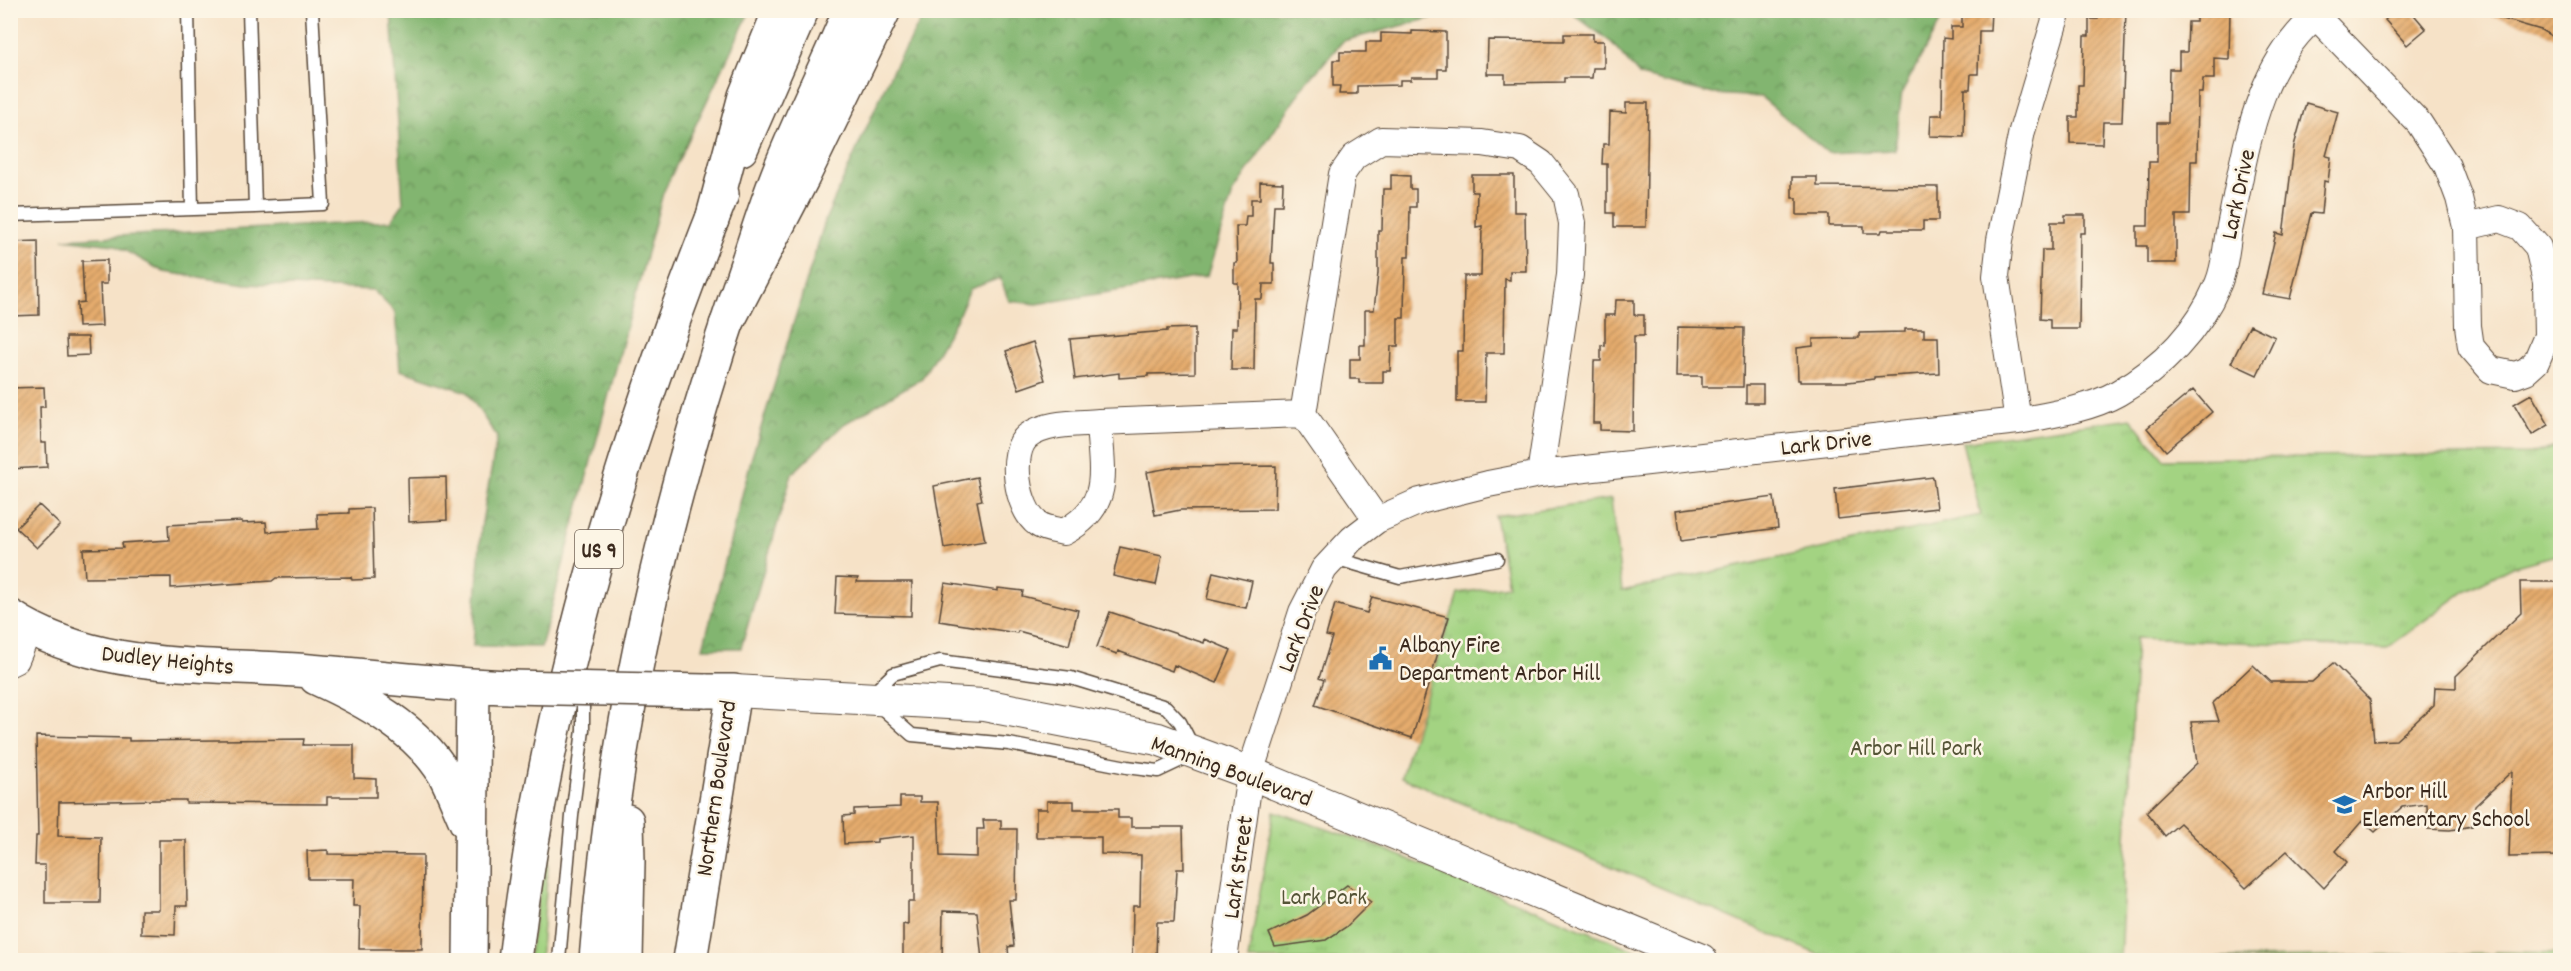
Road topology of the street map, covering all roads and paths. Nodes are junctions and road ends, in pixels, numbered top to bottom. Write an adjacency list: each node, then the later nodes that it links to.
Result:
1 (188, 10): 11 (lane)
2 (249, 10): 10 (lane)
3 (312, 10): 10 (lane)
4 (780, 10): 13 (main road)
5 (802, 10): 13 (main road, US 9)
6 (850, 10): 15 (main road, US 9)
7 (885, 10): 15 (main road)
8 (2058, 10): 17 (street)
9 (2316, 12): 14 (street); 17 (street, Lark Drive)
10 (255, 207): 11 (lane)
11 (192, 209): 12 (lane)
12 (10, 215)
13 (712, 220): 23 (main road, US 9 / US 9)
14 (2466, 227): 14 (street)
15 (726, 325): 30 (main road, US 9)
16 (1303, 414): 18 (street); 19 (street); 20 (street)
17 (2018, 421): 19 (street, Lark Drive)
18 (1099, 422): 18 (street)
19 (1540, 474): 20 (street, Lark Drive)
20 (1377, 520): 21 (street, Lark Drive)
21 (1333, 558): 22 (lane); 32 (street, Lark Drive)
22 (1497, 559)
23 (582, 608): 35 (main road, US 9 / US 9); 36 (lane)
24 (20, 622): 25 (street); 26 (main road, Dudley Heights)
25 (10, 663)
26 (298, 670): 27 (main road, Northern Boulevard); 33 (main road)
27 (473, 686): 28 (main road, Northern Boulevard, bridge); 33 (main road)
28 (720, 691): 29 (street, Manning Boulevard); 39 (main road, Northern Boulevard)
29 (869, 697): 31 (street, Manning Boulevard); 31 (lane)
30 (623, 736): 37 (main road, US 9); 38 (main road)
31 (1196, 753): 32 (street, Manning Boulevard)
32 (1250, 773): 40 (street, Lark Street); 41 (street, Manning Boulevard)
33 (470, 830): 34 (main road)
34 (470, 960)
35 (515, 960)
36 (559, 960)
37 (596, 960)
38 (626, 960)
39 (690, 960)
40 (1224, 960)
41 (1701, 960)

